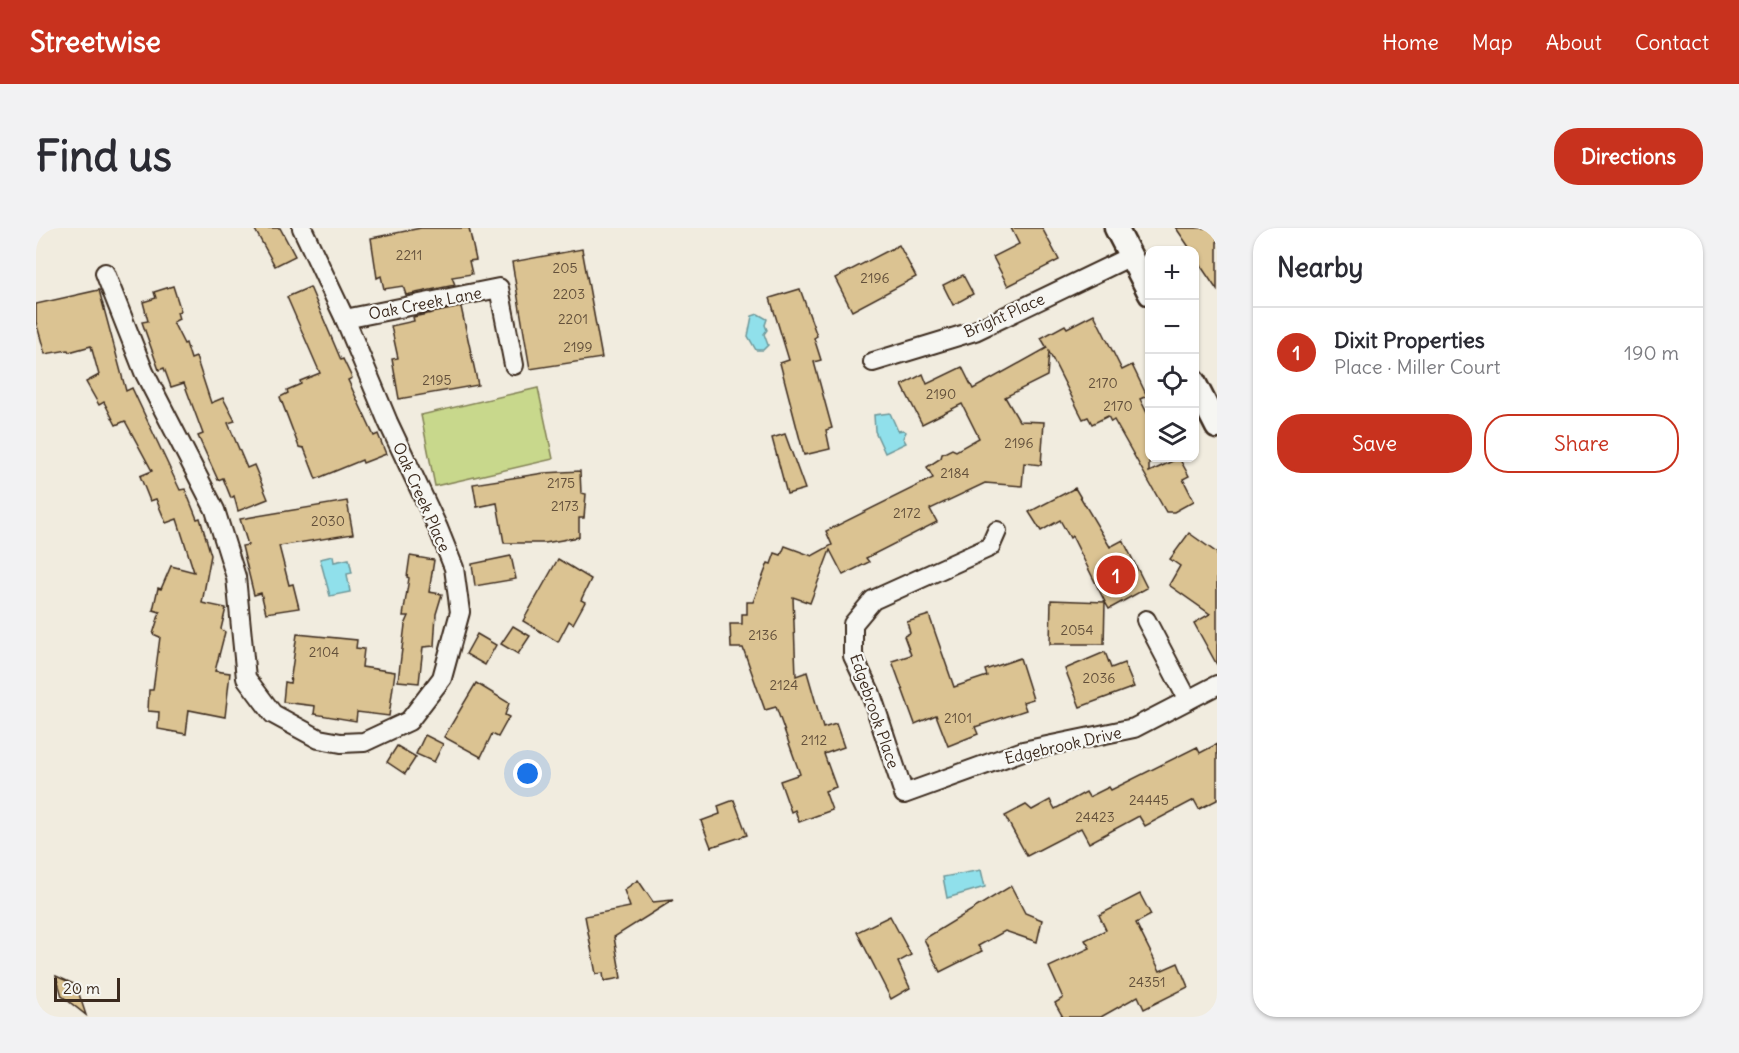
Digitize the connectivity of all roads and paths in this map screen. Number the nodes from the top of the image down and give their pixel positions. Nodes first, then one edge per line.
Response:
1 (302, 228) edge
2 (1116, 228) edge
3 (1131, 256) junction
4 (105, 273) dead end
5 (1145, 286) edge
6 (345, 319) junction
7 (873, 362) dead end
8 (514, 365) dead end
9 (1199, 392) edge
10 (1217, 427) edge
11 (997, 531) dead end
12 (1146, 620) dead end
13 (1217, 685) edge
14 (1188, 700) junction
15 (904, 794) joint

1 - 6 street, Oak Creek Place
2 - 3 street
3 - 5 street
3 - 7 street, Bright Place
4 - 6 street, Oak Creek Place
6 - 8 street, Oak Creek Lane
9 - 10 street
11 - 15 street, Edgebrook Place
12 - 14 street
13 - 14 street, Edgebrook Drive
14 - 15 street, Edgebrook Drive

